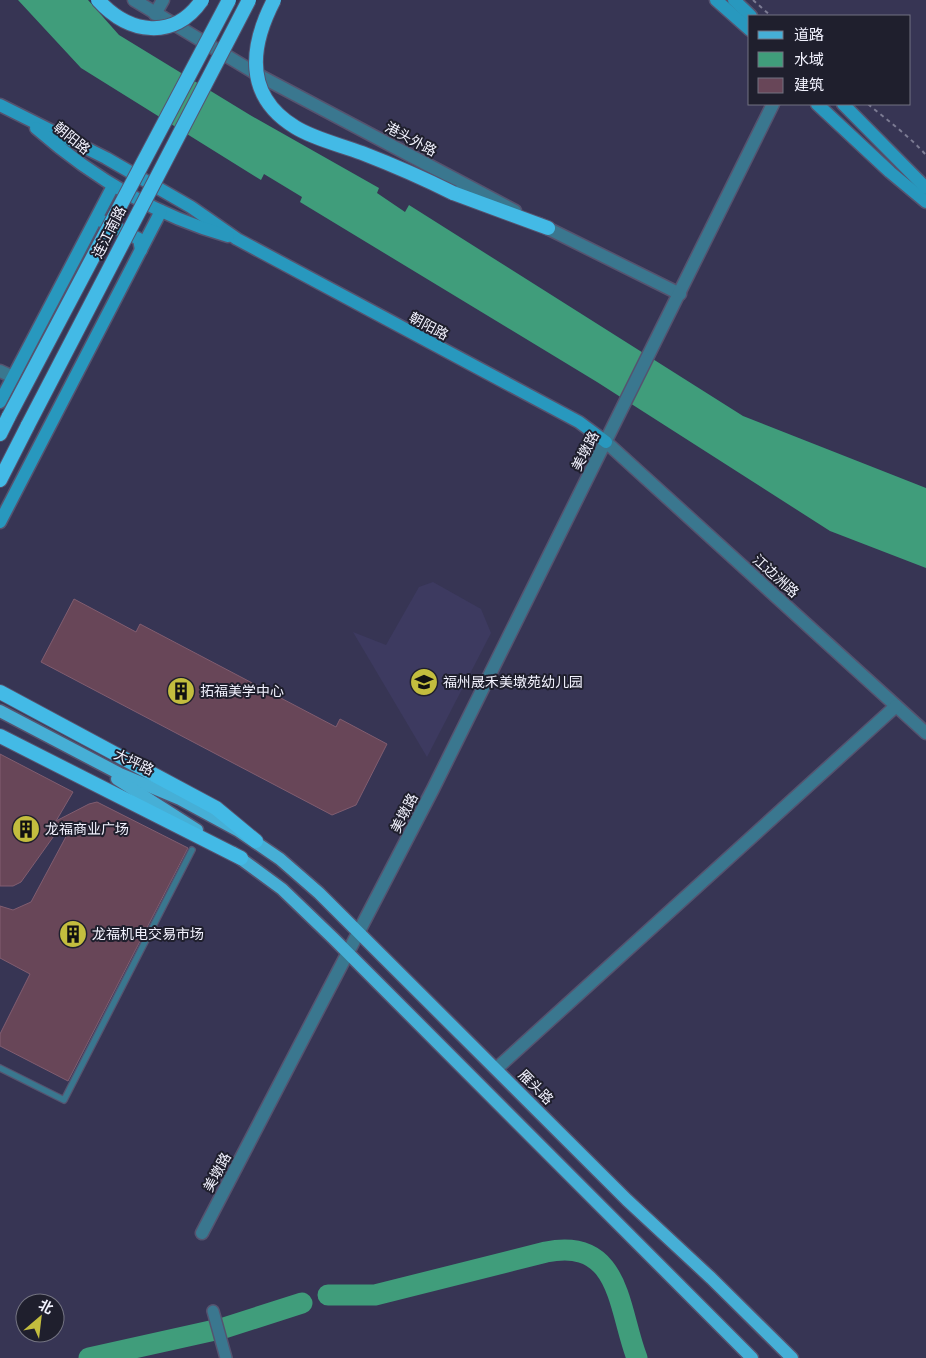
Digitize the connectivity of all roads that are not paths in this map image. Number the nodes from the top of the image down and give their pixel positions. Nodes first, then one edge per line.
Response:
1 (98, 0) edge
2 (134, 0) edge
3 (163, 0) edge
4 (202, 0) edge
5 (229, 0) edge
6 (249, 0) edge
7 (274, 0) edge
8 (716, 0) edge
9 (734, 0) edge
10 (155, 14) junction
11 (750, 15) edge
12 (748, 28) edge
13 (0, 105) edge
14 (772, 105) edge
15 (818, 105) edge
16 (844, 105) edge
17 (27, 120) junction
18 (112, 186) junction
19 (926, 188) edge
20 (926, 202) edge
21 (161, 211) junction
22 (92, 225) junction
23 (548, 228) junction
24 (236, 239) junction
25 (141, 250) junction
26 (680, 294) junction
27 (0, 371) edge
28 (13, 377) junction
29 (0, 402) edge
30 (0, 434) edge
31 (606, 442) junction
32 (0, 480) edge
33 (0, 522) edge
34 (0, 692) edge
35 (896, 706) junction
36 (0, 711) edge
37 (0, 718) edge
38 (926, 733) edge
39 (0, 736) edge
40 (256, 840) junction
41 (192, 850) dead end
42 (241, 858) junction
43 (360, 933) junction
44 (349, 954) junction
45 (0, 1068) edge
46 (496, 1069) junction
47 (202, 1233) dead end
48 (213, 1311) dead end
49 (226, 1358) edge
50 (752, 1358) edge
51 (792, 1358) edge

1 - 4 highway, bridge
2 - 10 street, 港头外路
3 - 10 street
5 - 30 highway, 连江南路, bridge
6 - 32 highway, 连江南路, bridge
7 - 23 highway, bridge
8 - 12 main road
9 - 11 main road
10 - 23 street, 港头外路
13 - 17 main road, 朝阳路
14 - 26 street
15 - 20 main road
16 - 19 main road
17 - 18 main road, 朝阳路
17 - 24 main road, 朝阳路
18 - 21 main road, 朝阳路
18 - 22 main road
21 - 24 main road, 朝阳路
21 - 25 main road
22 - 25 main road
22 - 28 main road
23 - 26 street, 港头外路
24 - 31 main road, 朝阳路
25 - 33 main road
26 - 31 street, 美墩路
27 - 28 street
28 - 29 main road
31 - 35 street, 江边洲路
31 - 43 street, 美墩路
34 - 40 highway
35 - 38 street, 江边洲路
35 - 46 street
36 - 40 main road, 大坪路
37 - 42 main road, 大坪路
39 - 42 highway
40 - 43 main road, 雁头路
41 - 45 lane
42 - 44 main road
43 - 44 street, 美墩路
43 - 46 main road, 雁头路
44 - 47 street, 美墩路
44 - 50 main road
46 - 51 main road, 雁头路
48 - 49 street

